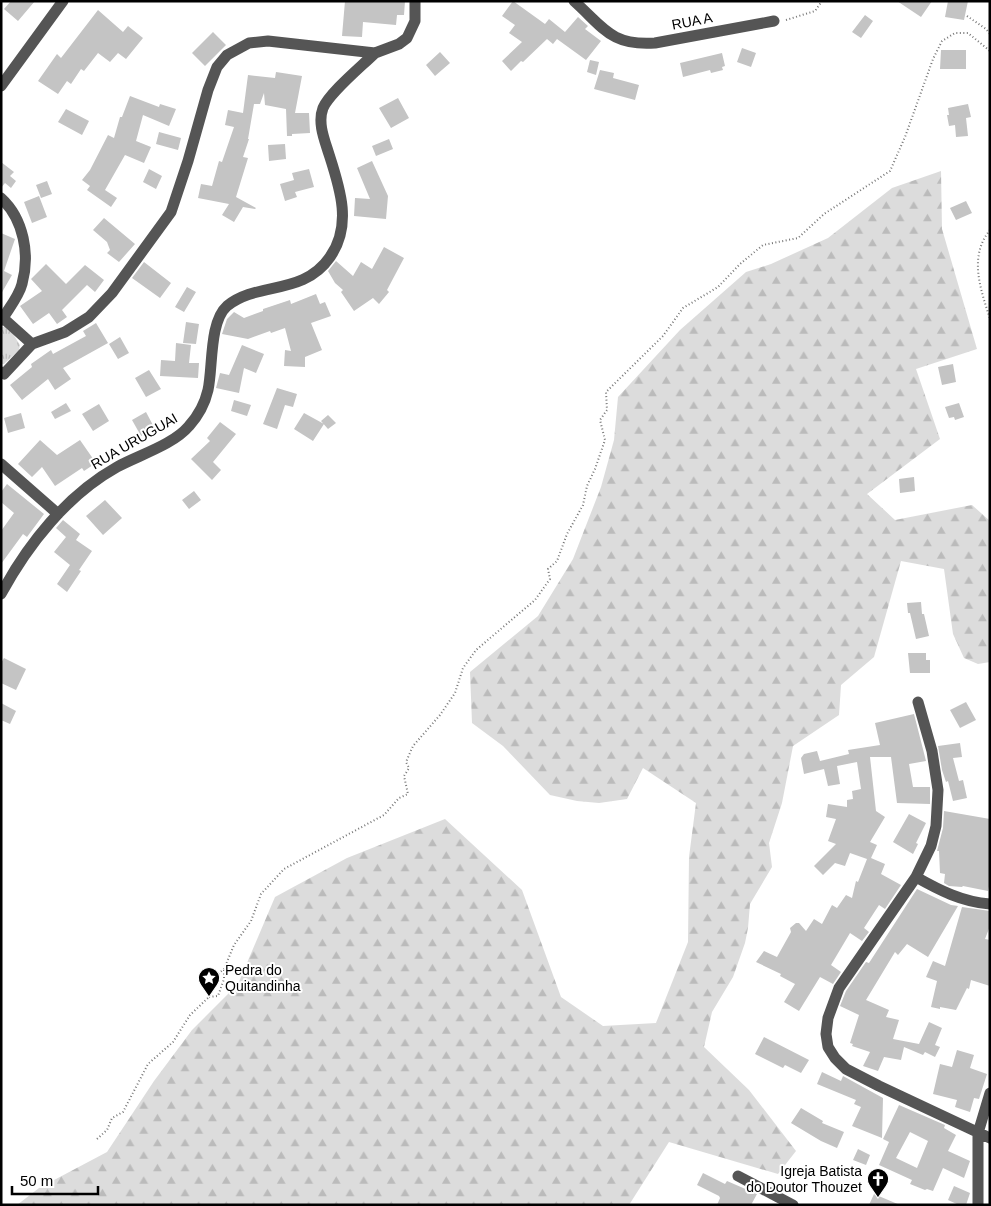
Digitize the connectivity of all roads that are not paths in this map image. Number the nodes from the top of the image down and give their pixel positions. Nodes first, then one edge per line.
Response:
1 (63, 1) edge
2 (414, 1) edge
3 (574, 1) edge
4 (774, 21) road end
5 (375, 54) junction
6 (1, 86) edge
7 (1, 198) edge
8 (2, 319) edge
9 (32, 344) junction
10 (2, 374) edge
11 (1, 464) edge
12 (58, 514) junction
13 (1, 594) edge
14 (918, 702) dead end
15 (916, 877) junction
16 (990, 904) edge
17 (990, 1093) edge
18 (978, 1133) junction
19 (990, 1138) edge
20 (738, 1176) dead end
21 (793, 1205) edge
22 (978, 1205) edge

1 - 6 street
2 - 5 street
3 - 4 street, RUA A
5 - 9 street
5 - 12 street, RUA URUGUAI
7 - 8 street
8 - 9 street
9 - 10 street
11 - 12 street
12 - 13 street, RUA URUGUAI
14 - 15 street
15 - 16 street
15 - 18 street
17 - 18 street
18 - 19 street
18 - 22 street
20 - 21 street

